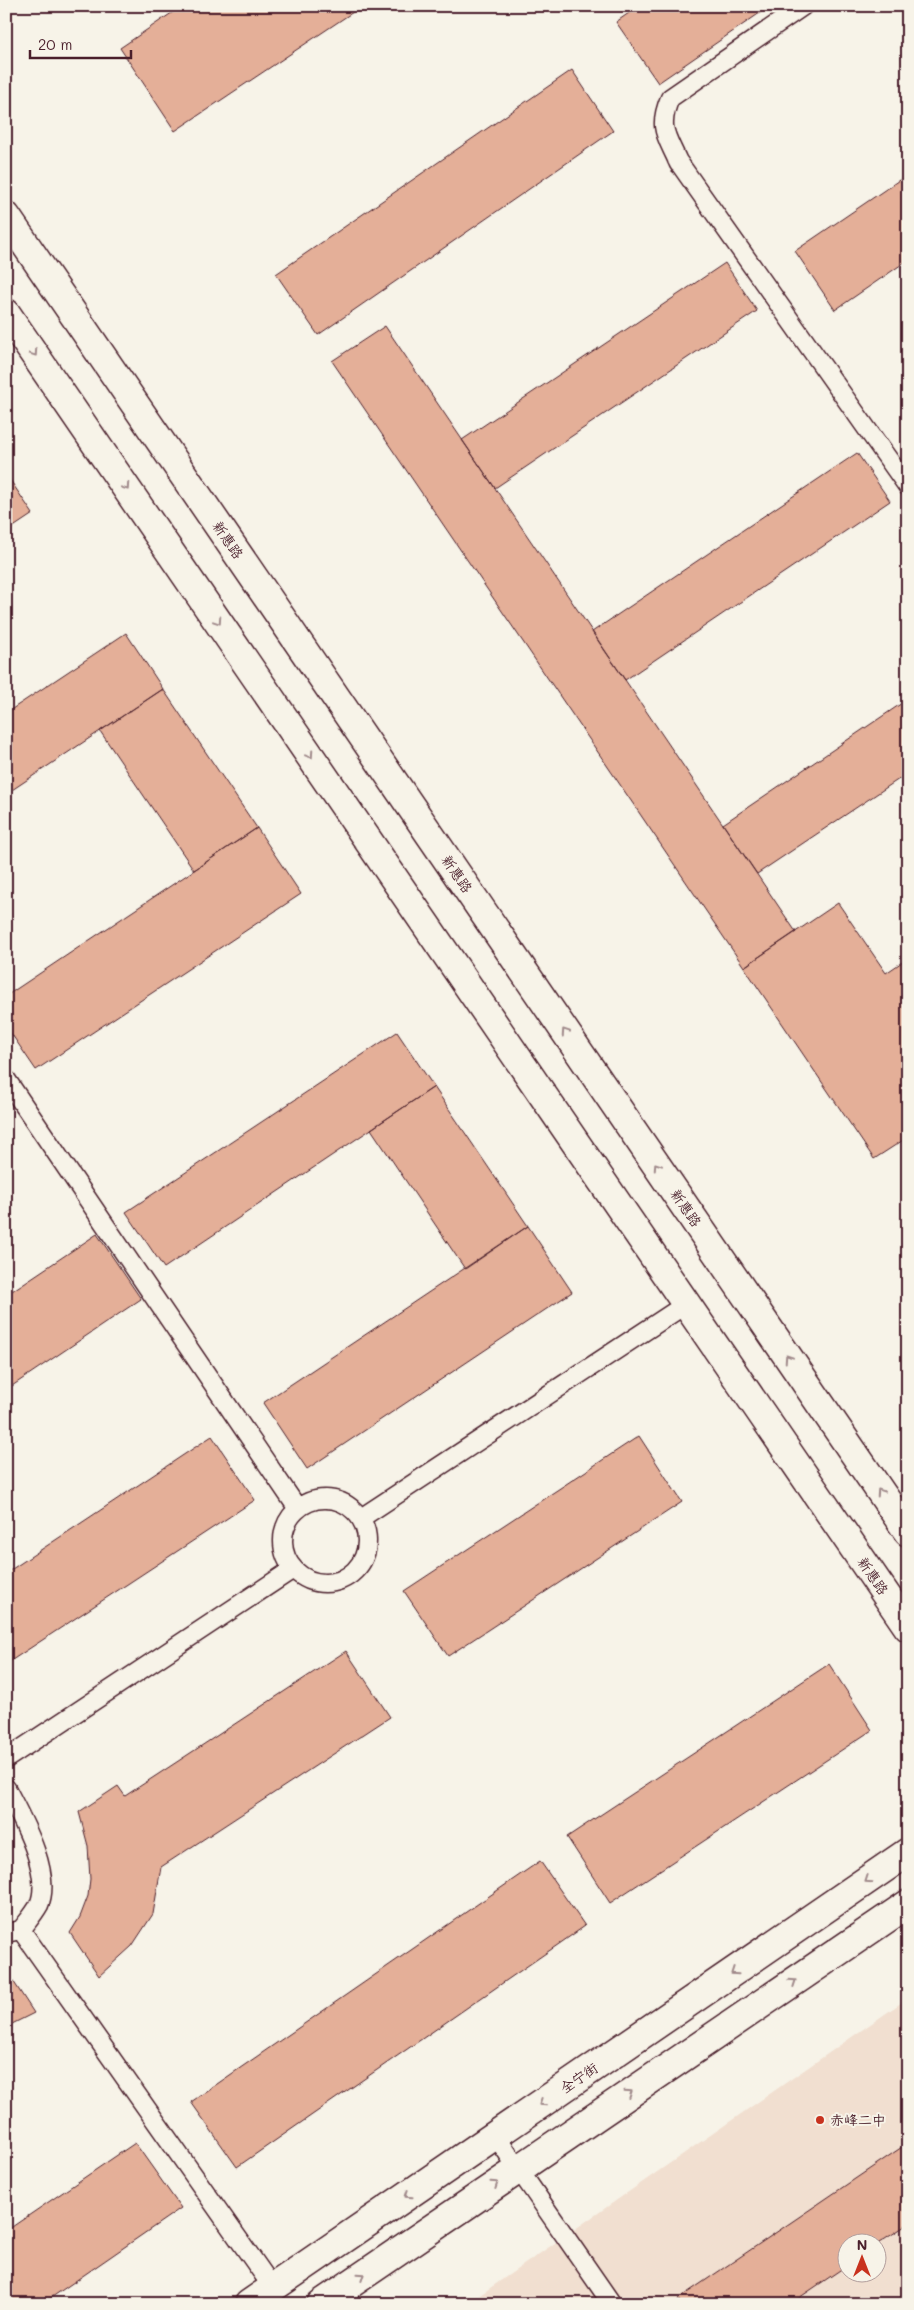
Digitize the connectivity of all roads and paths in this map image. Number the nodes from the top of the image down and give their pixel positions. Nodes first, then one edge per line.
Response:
1 (803, 6) edge
2 (6, 216) edge
3 (6, 313) edge
4 (908, 487) edge
5 (6, 1079) edge
6 (686, 1304) junction
7 (298, 1509) junction
8 (361, 1518) junction
9 (908, 1532) edge
10 (292, 1569) junction
11 (908, 1627) edge
12 (6, 1759) edge
13 (6, 1788) edge
14 (908, 1852) edge
15 (908, 1904) edge
16 (14, 1932) edge
17 (495, 2135) junction
18 (518, 2169) junction
19 (273, 2288) junction
20 (249, 2304) edge
21 (320, 2304) edge
22 (612, 2304) edge

1 - 4 lane
9 -> 2 street, 新惠路
3 -> 6 street, 新惠路
5 - 7 lane
6 - 8 lane
6 - 11 street, 新惠路
7 - 8 lane
7 - 10 lane
8 - 10 lane
10 - 12 lane
13 - 16 lane
14 -> 17 street, 全宁街
18 -> 15 street
16 - 19 lane
17 - 18 lane
17 -> 19 street, 全宁街
21 -> 18 street
18 - 22 lane
19 - 20 street, 全宁街

